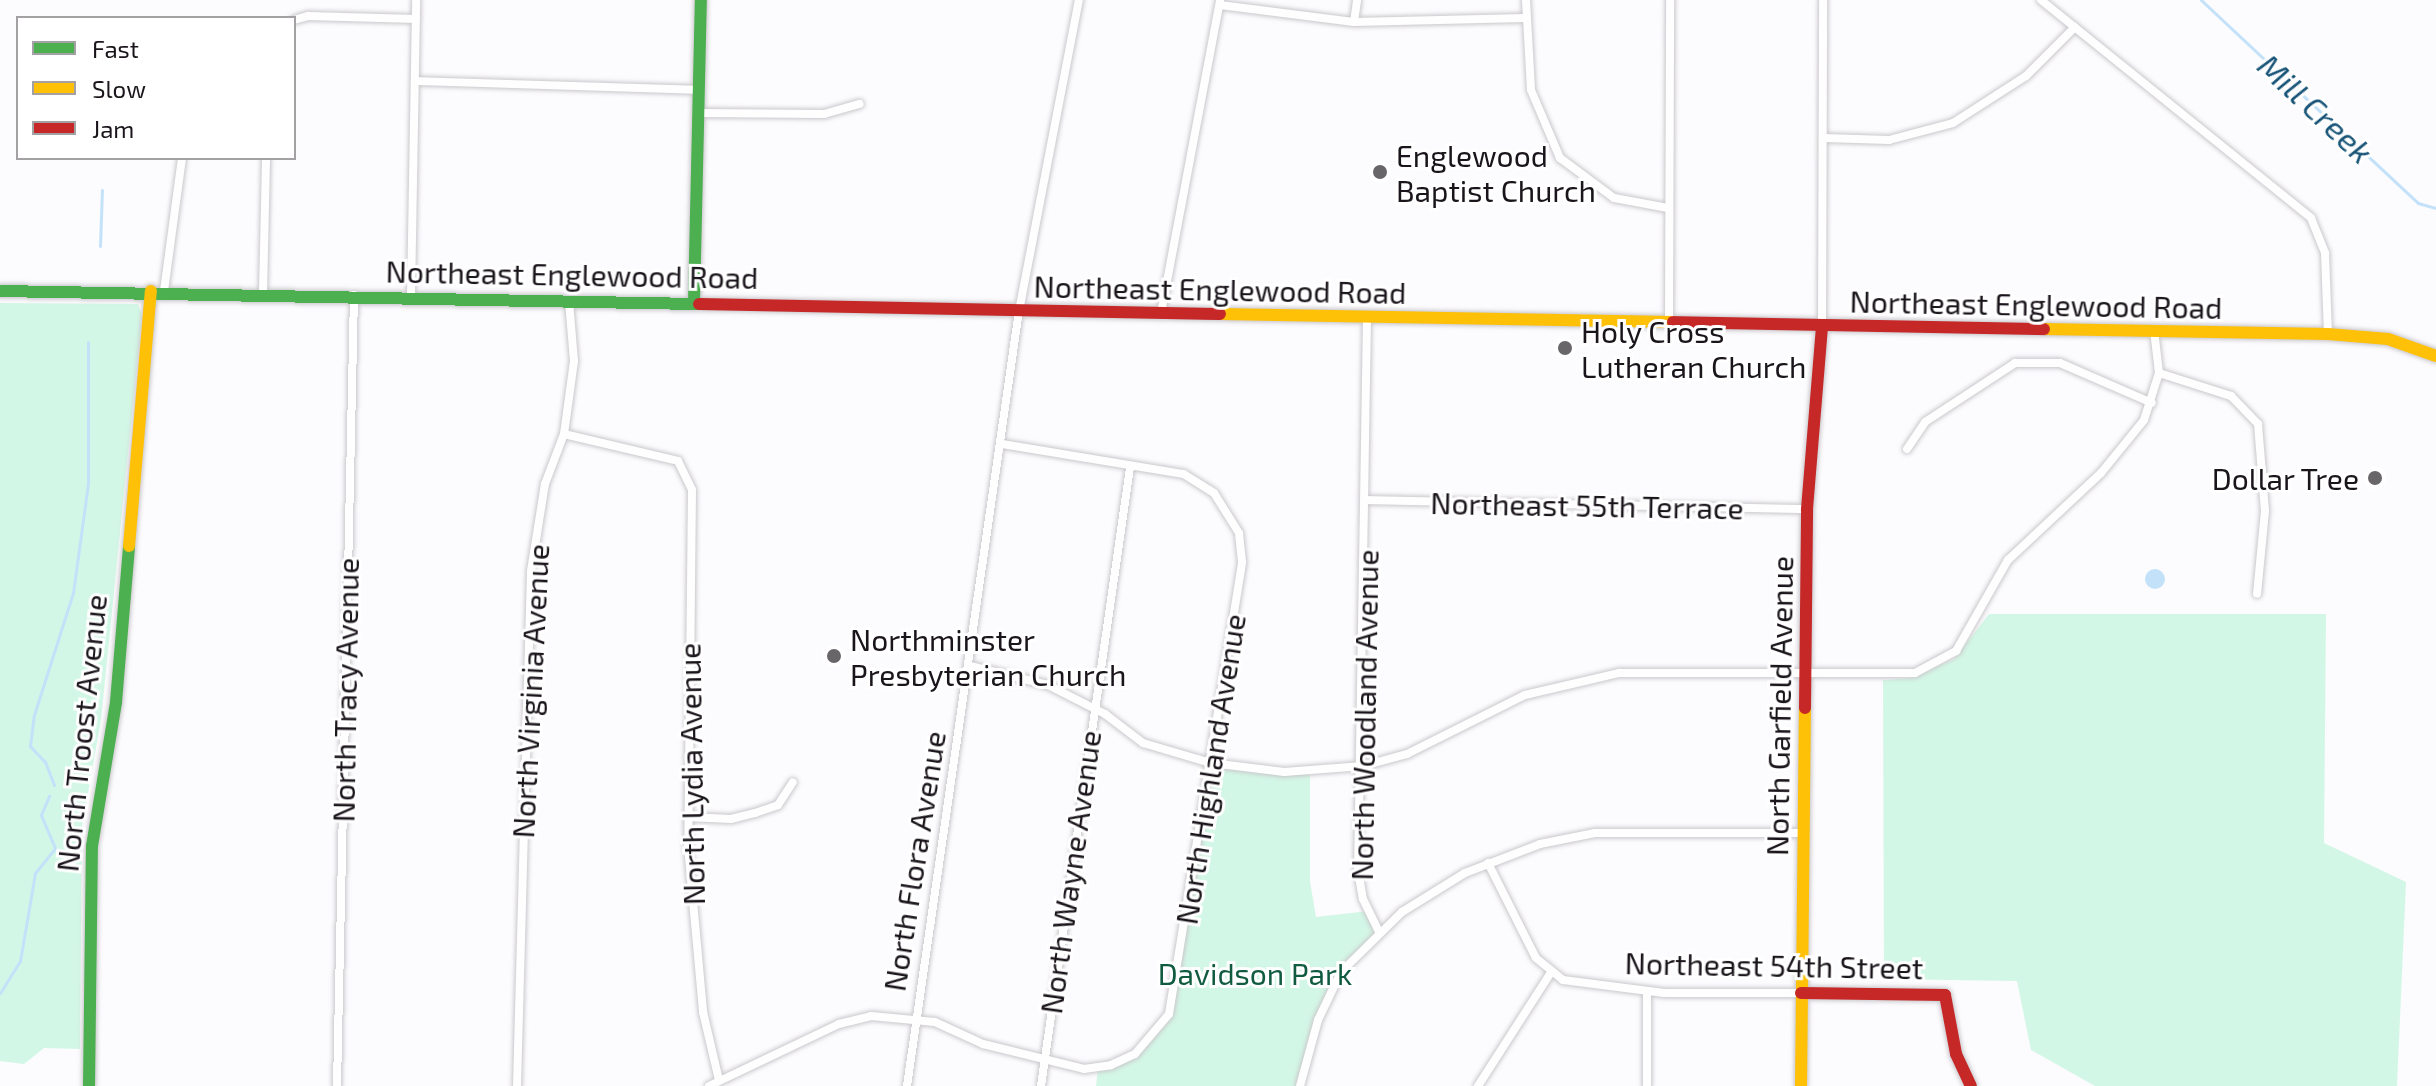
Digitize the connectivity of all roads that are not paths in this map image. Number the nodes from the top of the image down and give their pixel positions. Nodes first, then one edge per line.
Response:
1 (416, 0) edge
2 (701, 0) edge
3 (1079, 0) edge
4 (1357, 0) edge
5 (1526, 0) edge
6 (1670, 0) edge
7 (1823, 0) edge
8 (2041, 0) edge
9 (1220, 2) edge
10 (1525, 18) junction
11 (296, 19) edge
12 (416, 19) junction
13 (1354, 22) junction
14 (2075, 27) junction
15 (415, 81) junction
16 (699, 90) junction
17 (860, 104) dead end
18 (698, 113) junction
19 (1824, 138) junction
20 (182, 160) edge
21 (266, 160) edge
22 (1668, 208) junction
23 (0, 291) edge
24 (157, 291) junction
25 (263, 293) junction
26 (354, 295) junction
27 (411, 296) junction
28 (569, 301) junction
29 (694, 302) junction
30 (1019, 311) junction
31 (1161, 313) junction
32 (1367, 318) junction
33 (1669, 324) junction
34 (1822, 327) junction
35 (2154, 330) junction
36 (2328, 334) junction
37 (2436, 356) edge
38 (2159, 373) junction
39 (2152, 403) junction
40 (564, 434) junction
41 (1001, 444) junction
42 (1907, 449) dead end
43 (1130, 468) junction
44 (1367, 500) junction
45 (1807, 509) junction
46 (2257, 594) dead end
47 (970, 666) junction
48 (1805, 676) junction
49 (1093, 707) junction
50 (1211, 763) junction
51 (1363, 766) junction
52 (793, 782) dead end
53 (687, 817) junction
54 (1803, 833) junction
55 (1488, 863) junction
56 (1379, 932) junction
57 (1550, 974) junction
58 (1647, 991) junction
59 (1801, 993) junction
60 (916, 1019) junction
61 (1044, 1058) junction
62 (719, 1080) junction
63 (89, 1086) edge
64 (337, 1086) edge
65 (517, 1086) edge
66 (709, 1086) edge
67 (907, 1086) edge
68 (1041, 1086) edge
69 (1300, 1086) edge
70 (1478, 1086) edge
71 (1647, 1086) edge
72 (1801, 1086) edge
73 (1971, 1086) edge

1 - 12 street
2 - 16 main road
3 - 30 street
4 - 13 street
5 - 10 street
6 - 22 street
7 - 19 street
8 - 14 street
9 - 13 street
9 - 31 street
10 - 13 street
10 - 22 street
11 - 12 street
12 - 15 street
14 - 19 street
14 - 36 street
15 - 16 street
15 - 27 street
16 - 18 main road
17 - 18 street
18 - 29 main road
19 - 34 street
20 - 24 street
21 - 25 street
22 - 33 street
23 - 24 main road, Northeast Englewood Road
24 - 25 main road, Northeast Englewood Road
24 - 63 main road, North Troost Avenue
25 - 26 main road, Northeast Englewood Road
26 - 27 main road, Northeast Englewood Road
26 - 64 street, North Tracy Avenue
27 - 28 main road, Northeast Englewood Road
28 - 29 main road, Northeast Englewood Road
28 - 40 street, North Virginia Avenue
29 - 30 main road, Northeast Englewood Road
30 - 31 main road, Northeast Englewood Road
30 - 41 street, North Flora Avenue
31 - 32 main road, Northeast Englewood Road
32 - 33 main road, Northeast Englewood Road
32 - 44 street, North Woodland Avenue
33 - 34 main road, Northeast Englewood Road
34 - 35 main road, Northeast Englewood Road
34 - 45 main road, North Garfield Avenue
35 - 36 main road, Northeast Englewood Road
35 - 38 street
36 - 37 main road, Northeast Englewood Road
38 - 39 street
38 - 46 street
39 - 42 street
39 - 48 street
40 - 53 street, North Lydia Avenue
40 - 65 street, North Virginia Avenue
41 - 43 street
41 - 47 street, North Flora Avenue
43 - 49 street, North Wayne Avenue
43 - 50 street, North Highland Avenue
44 - 45 street, Northeast 55th Terrace
44 - 51 street, North Woodland Avenue
45 - 48 main road, North Garfield Avenue
47 - 49 street
47 - 60 street, North Flora Avenue
48 - 51 street
48 - 54 main road, North Garfield Avenue
49 - 50 street
49 - 61 street, North Wayne Avenue
50 - 51 street
50 - 61 street, North Highland Avenue
51 - 56 street, North Woodland Avenue
52 - 53 street
53 - 62 street, North Lydia Avenue
54 - 55 street
54 - 59 main road, North Garfield Avenue
55 - 56 street
55 - 57 street
56 - 69 street
57 - 58 street, Northeast 54th Street
57 - 70 street
58 - 59 street, Northeast 54th Street
58 - 71 street
59 - 72 main road, North Garfield Avenue
59 - 73 main road, Northeast 54th Street
60 - 61 street, North Highland Avenue
60 - 62 street, North Highland Avenue
60 - 67 street, North Flora Avenue
61 - 68 street, North Wayne Avenue
62 - 66 street, North Highland Avenue

